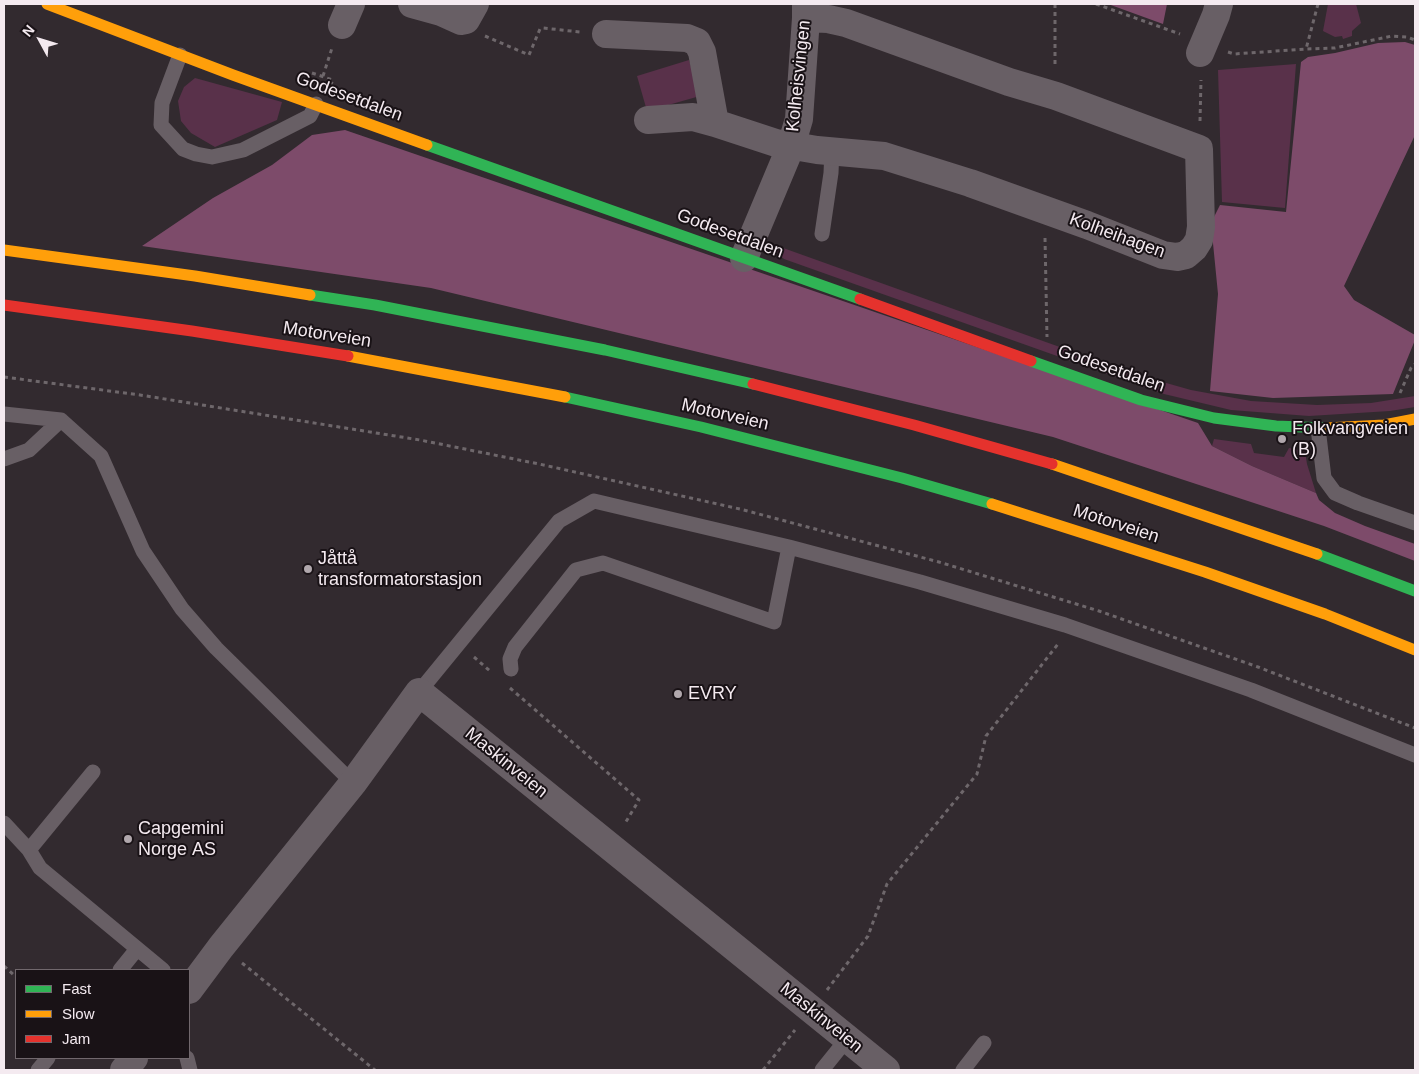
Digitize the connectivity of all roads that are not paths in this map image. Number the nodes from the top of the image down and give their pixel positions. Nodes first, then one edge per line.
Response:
1 (47, 4) edge
2 (412, 4) edge
3 (1219, 4) edge
4 (806, 11) edge
5 (470, 12) edge
6 (606, 34) road end
7 (1203, 48) road end
8 (180, 55) junction
9 (316, 104) junction
10 (648, 120) dead end
11 (715, 122) junction
12 (791, 146) junction
13 (832, 150) junction
14 (822, 234) dead end
15 (4, 250) edge
16 (744, 258) junction
17 (4, 305) edge
18 (4, 414) edge
19 (1415, 419) edge
20 (61, 420) junction
21 (1318, 428) junction
22 (4, 459) edge
23 (1415, 523) edge
24 (789, 547) junction
25 (1415, 591) edge
26 (1415, 650) edge
27 (507, 676) road end
28 (419, 692) junction
29 (1415, 755) edge
30 (93, 772) dead end
31 (353, 783) junction
32 (4, 823) edge
33 (29, 850) junction
34 (137, 949) junction
35 (121, 969) edge
36 (162, 969) edge
37 (190, 989) edge
38 (847, 1039) junction
39 (984, 1043) dead end
40 (47, 1059) edge
41 (133, 1059) edge
42 (38, 1070) edge
43 (124, 1070) edge
44 (822, 1070) edge
45 (886, 1070) edge
46 (964, 1070) edge

1 - 8 main road, Godesetdalen
2 - 5 street
3 - 7 street
4 - 12 street, Kolheisvingen
4 - 13 street, Kolheihagen
6 - 11 street
8 - 9 main road, Godesetdalen
8 - 9 lane
9 - 16 main road, Godesetdalen
10 - 11 street, Kolheihagen
11 - 12 street, Kolheihagen
12 - 13 street, Kolheihagen
12 - 16 street, Kolheisvingen
13 - 14 lane
15 - 25 main road, Motorveien
16 - 21 main road, Godesetdalen
17 - 26 main road, Motorveien
18 - 20 lane
19 - 21 main road, Godesetdalen
20 - 22 lane
20 - 31 lane
21 - 23 lane
24 - 27 lane
24 - 28 lane
24 - 29 lane
28 - 31 street
28 - 38 street, Maskinveien
30 - 33 lane
31 - 37 street
32 - 33 lane
33 - 34 lane
34 - 35 lane
34 - 36 lane
38 - 44 lane
38 - 45 street, Maskinveien
39 - 46 lane
40 - 42 lane
41 - 43 street

